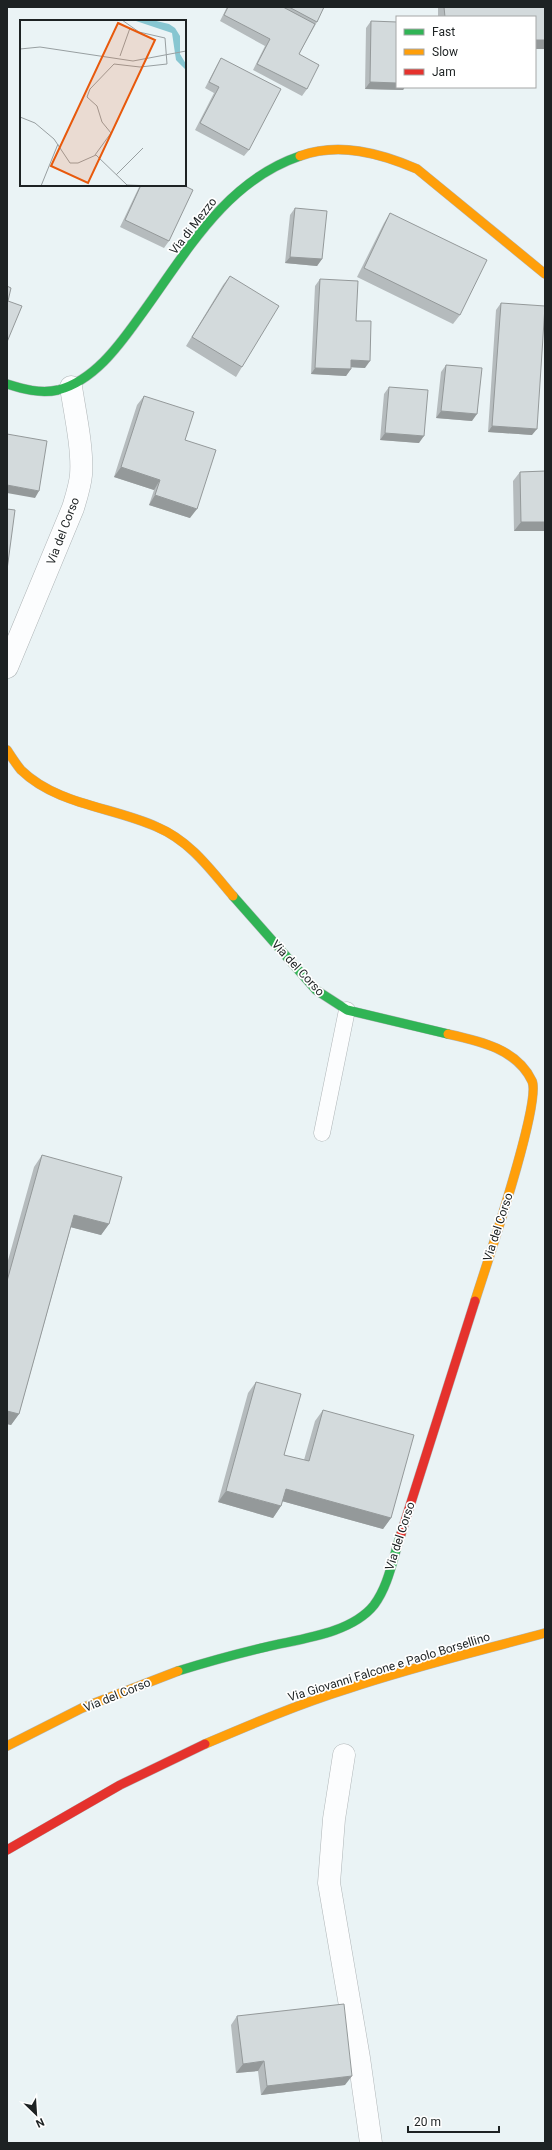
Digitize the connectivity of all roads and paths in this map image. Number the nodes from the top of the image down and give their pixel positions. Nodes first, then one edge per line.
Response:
1 (545, 274) edge
2 (7, 384) edge
3 (72, 387) junction
4 (7, 667) edge
5 (7, 750) edge
6 (346, 1010) junction
7 (322, 1133) dead end
8 (545, 1633) edge
9 (7, 1746) edge
10 (344, 1755) dead end
11 (7, 1850) edge
12 (371, 2143) edge

1 - 3 street, Via di Mezzo
2 - 3 street, Via di Mezzo
3 - 4 street, Via del Corso
5 - 6 street, Via del Corso
6 - 7 lane
6 - 9 street, Via del Corso
8 - 11 street, Via Giovanni Falcone e Paolo Borsellino
10 - 12 street

